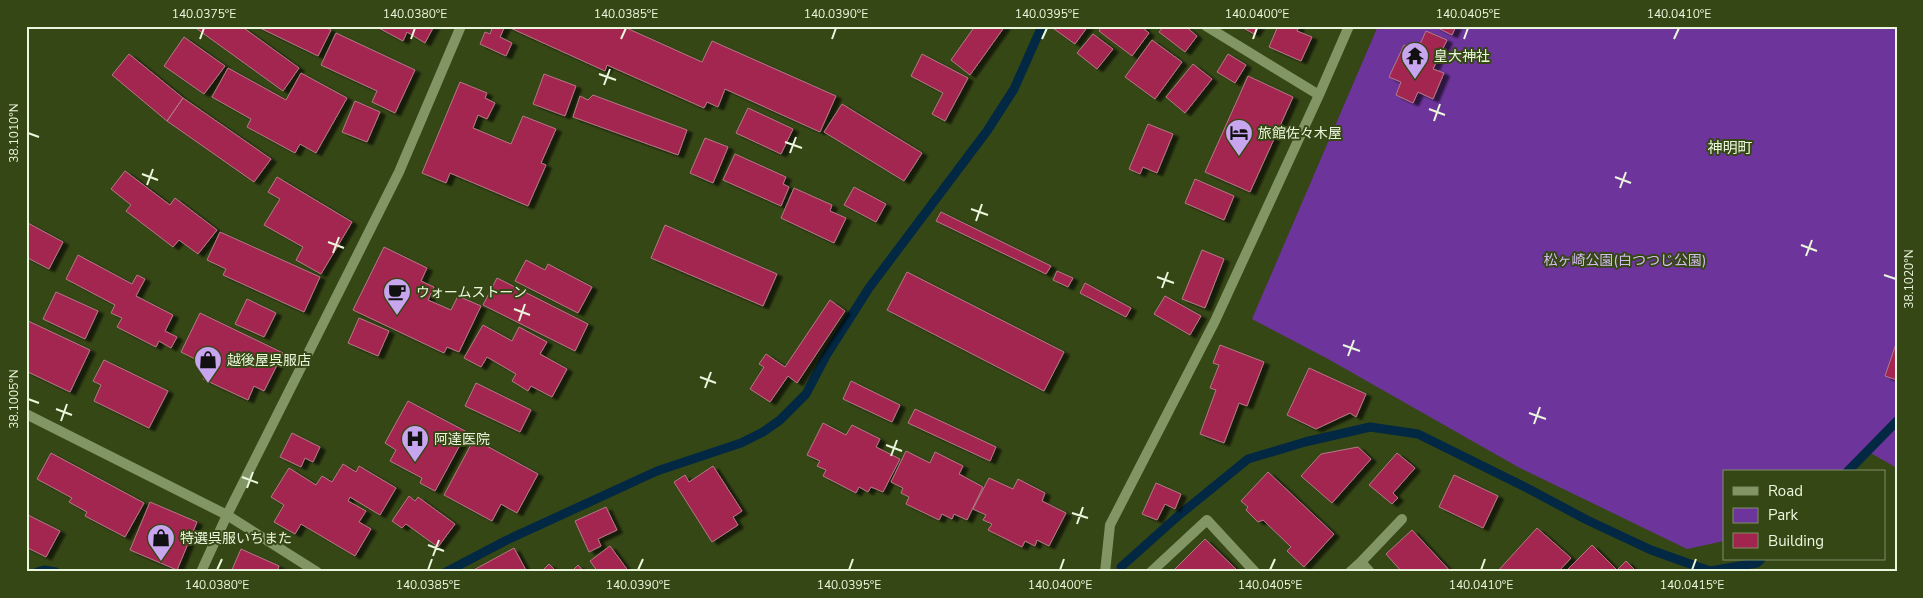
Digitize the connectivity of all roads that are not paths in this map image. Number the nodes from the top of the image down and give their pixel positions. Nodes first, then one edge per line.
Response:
1 (461, 26) edge
2 (1206, 26) edge
3 (1349, 26) edge
4 (1320, 95) junction
5 (26, 414) edge
6 (227, 515) junction
7 (1402, 519) dead end
8 (1361, 562) junction
9 (201, 572) edge
10 (317, 572) edge
11 (1104, 572) edge
12 (1151, 572) edge
13 (1255, 572) edge
14 (1350, 572) edge
15 (1370, 572) edge

1 - 6 street
2 - 4 street
3 - 4 street
4 - 11 street
5 - 6 street
6 - 9 street
6 - 10 street
7 - 8 street
8 - 14 street
8 - 15 street
12 - 13 street

